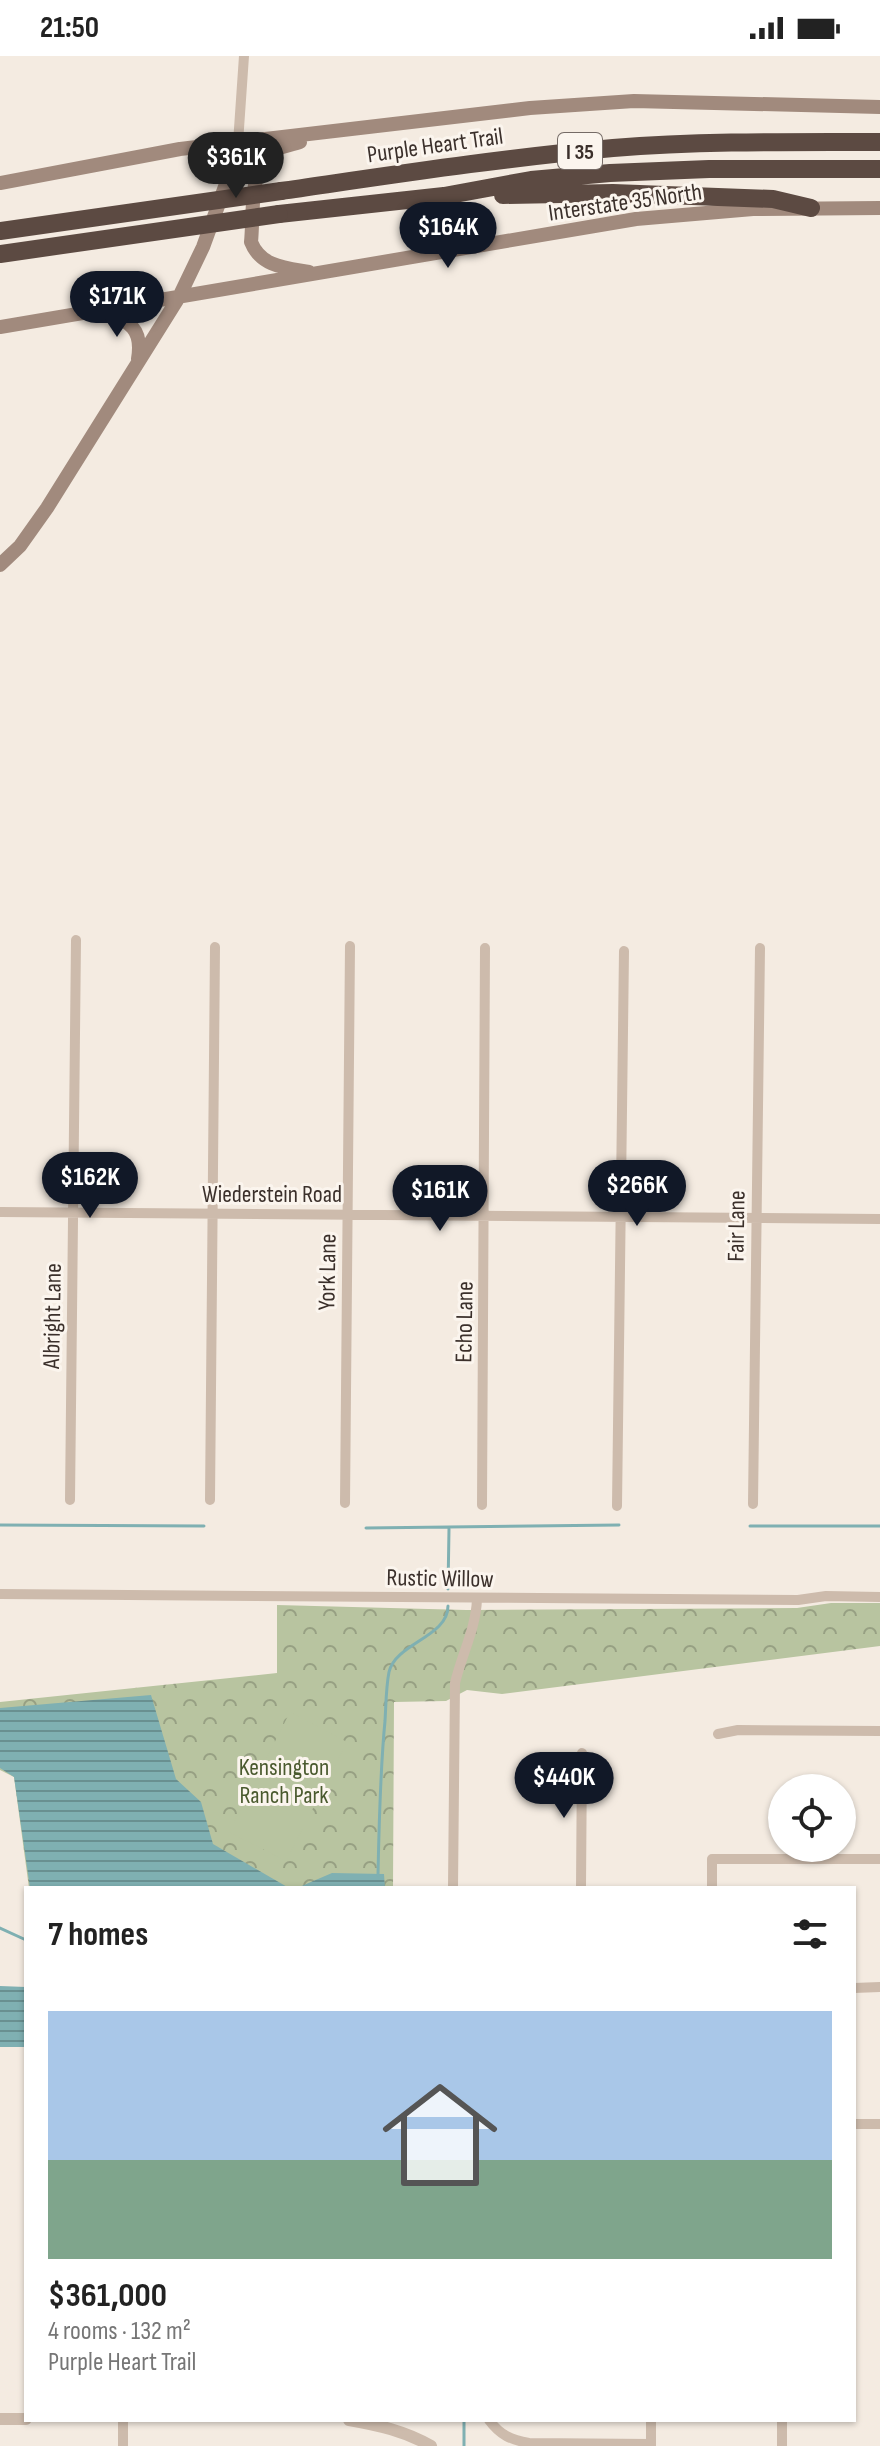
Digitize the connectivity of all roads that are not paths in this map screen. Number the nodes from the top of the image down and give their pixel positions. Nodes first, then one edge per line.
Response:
1 (244, 56) edge
2 (880, 107) edge
3 (339, 131) junction
4 (880, 139) edge
5 (238, 143) junction
6 (880, 169) edge
7 (0, 183) edge
8 (444, 196) junction
9 (811, 208) junction
10 (880, 208) edge
11 (0, 231) edge
12 (0, 254) edge
13 (318, 274) junction
14 (179, 297) junction
15 (94, 313) junction
16 (0, 327) edge
17 (136, 367) junction
18 (0, 565) edge
19 (76, 940) dead end
20 (350, 946) dead end
21 (215, 947) dead end
22 (485, 948) dead end
23 (760, 948) dead end
24 (624, 951) dead end
25 (0, 1212) edge
26 (73, 1213) junction
27 (214, 1214) junction
28 (348, 1215) junction
29 (485, 1216) junction
30 (621, 1217) junction
31 (756, 1218) junction
32 (880, 1219) edge
33 (70, 1500) dead end
34 (210, 1500) dead end
35 (345, 1503) dead end
36 (753, 1504) dead end
37 (482, 1505) dead end
38 (617, 1506) dead end
39 (0, 1594) edge
40 (880, 1597) edge
41 (477, 1599) junction
42 (880, 1731) edge
43 (718, 1734) dead end
44 (582, 1753) dead end
45 (880, 1859) edge
46 (453, 1886) edge
47 (581, 1886) edge
48 (712, 1886) edge
49 (880, 1987) edge
50 (856, 1988) edge
51 (856, 2124) edge
52 (880, 2124) edge
53 (0, 2419) edge
54 (24, 2419) edge
55 (123, 2422) edge
56 (361, 2422) edge
57 (491, 2422) edge
58 (651, 2422) edge
59 (782, 2422) edge
60 (651, 2445) edge
61 (123, 2446) edge
62 (431, 2446) edge
63 (782, 2446) edge

1 - 5 street
2 - 3 main road
3 - 5 main road
3 - 13 main road
4 - 11 highway, Purple Heart Trail / I 35, bridge
5 - 7 main road
5 - 14 main road
6 - 8 highway, Purple Heart Trail / I 35
8 - 9 highway
8 - 12 highway, Purple Heart Trail / I 35, bridge
9 - 10 main road, Interstate 35 North
9 - 13 main road, Interstate 35 North
13 - 14 main road, Interstate 35 North
14 - 15 main road, Interstate 35 North
14 - 17 main road
15 - 16 main road, Interstate 35 North
15 - 17 main road
17 - 18 main road
19 - 26 street, Albright Lane
20 - 28 street, York Lane
21 - 27 street
22 - 29 street, Echo Lane
23 - 31 street, Fair Lane
24 - 30 street
25 - 26 street, Wiederstein Road
26 - 27 street, Wiederstein Road
26 - 33 street, Albright Lane
27 - 28 street, Wiederstein Road
27 - 34 street
28 - 29 street, Wiederstein Road
28 - 35 street, York Lane
29 - 30 street, Wiederstein Road
29 - 37 street, Echo Lane
30 - 31 street, Wiederstein Road
30 - 38 street
31 - 32 street, Wiederstein Road
31 - 36 street, Fair Lane
39 - 41 street, Rustic Willow
40 - 41 street, Rustic Willow
41 - 46 street
42 - 43 street
44 - 47 street
45 - 48 street
49 - 50 street
51 - 52 street
53 - 54 street
55 - 61 street
56 - 62 street
57 - 60 street
58 - 60 street
59 - 63 street

